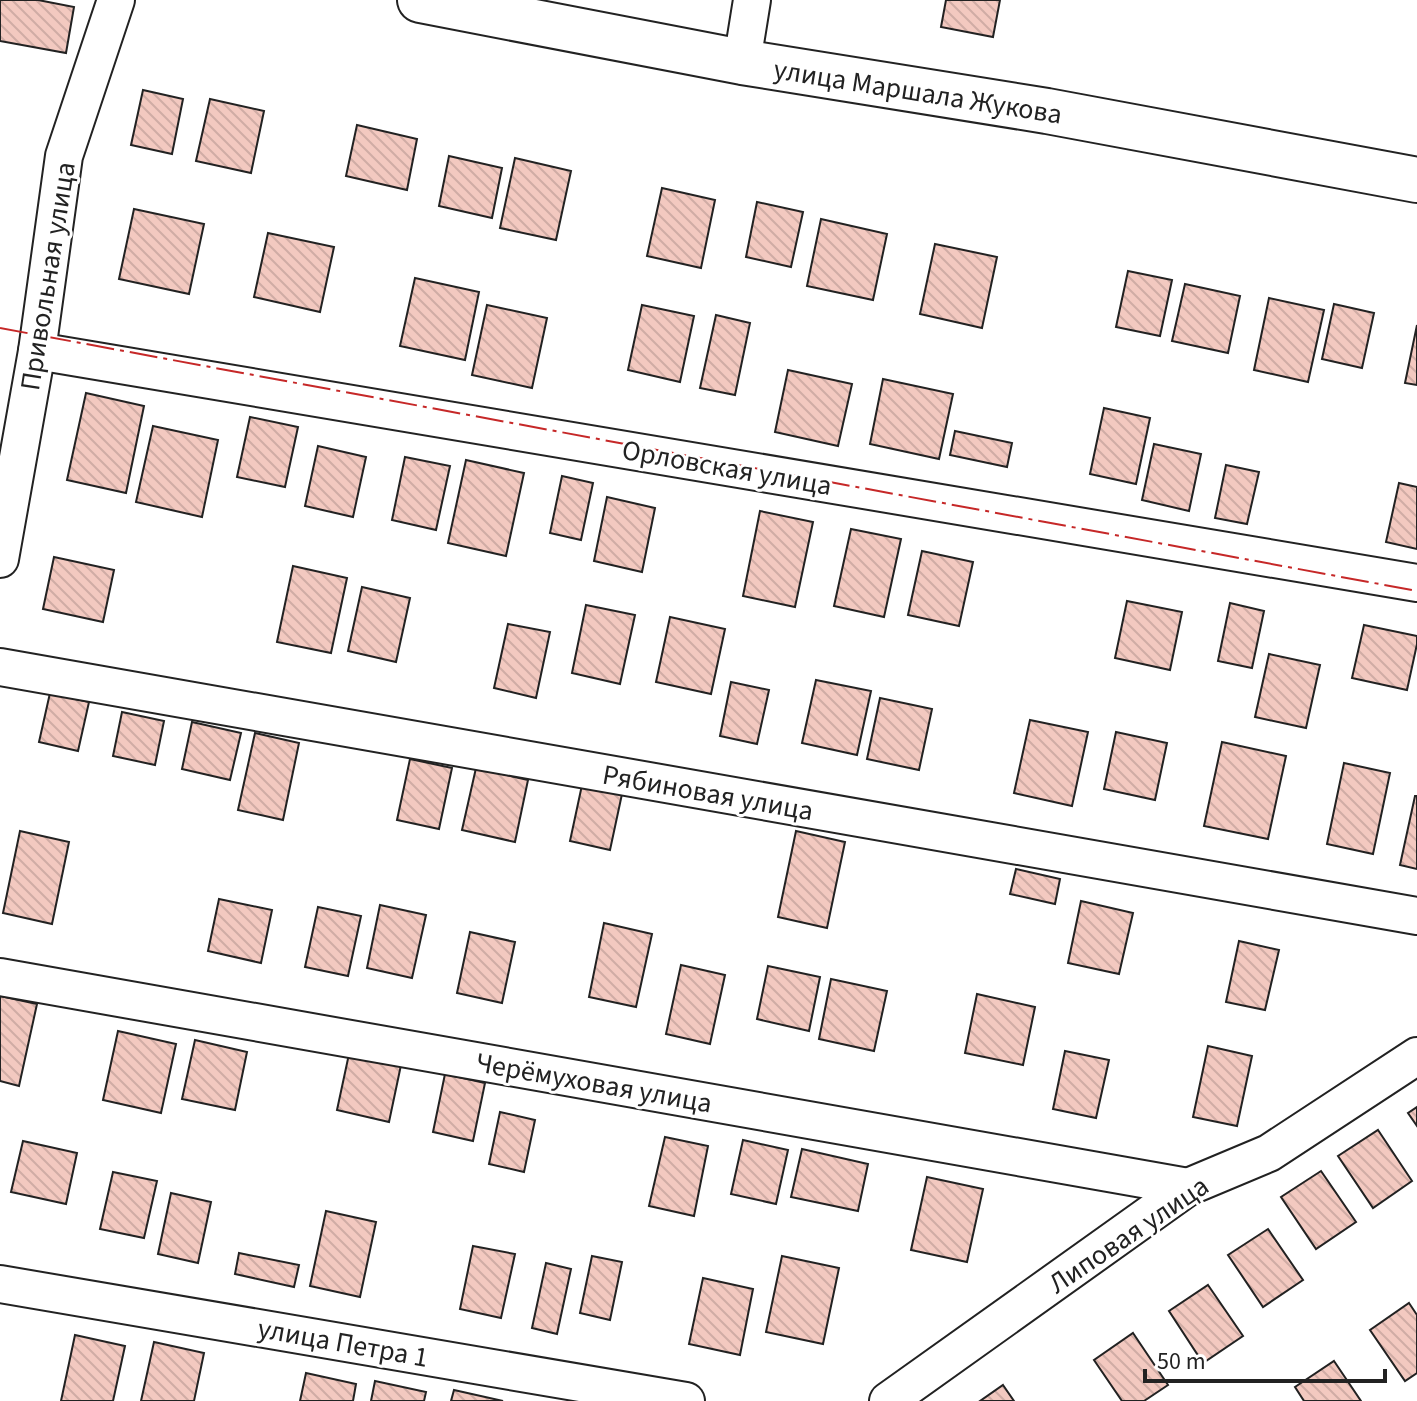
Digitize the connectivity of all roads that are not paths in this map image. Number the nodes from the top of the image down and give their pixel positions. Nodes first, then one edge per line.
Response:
1 (116, 0) edge
2 (752, 0) edge
3 (427, 1) edge
4 (742, 62) junction
5 (1417, 180) edge
6 (37, 351) junction
7 (0, 559) edge
8 (1417, 583) edge
9 (0, 667) edge
10 (1417, 916) edge
11 (0, 977) edge
12 (1417, 1056) edge
13 (1188, 1187) junction
14 (0, 1284) edge
15 (686, 1401) edge
16 (888, 1401) edge

1 - 6 street, Привольная улица
2 - 4 street
3 - 4 main road, улица Маршала Жукова
4 - 5 main road, улица Маршала Жукова
6 - 7 street, Привольная улица
6 - 8 street, Орловская улица
9 - 10 street, Рябиновая улица
11 - 13 street, Черёмуховая улица
12 - 13 street, Липовая улица
13 - 16 street, Липовая улица
14 - 15 street, улица Петра 1

